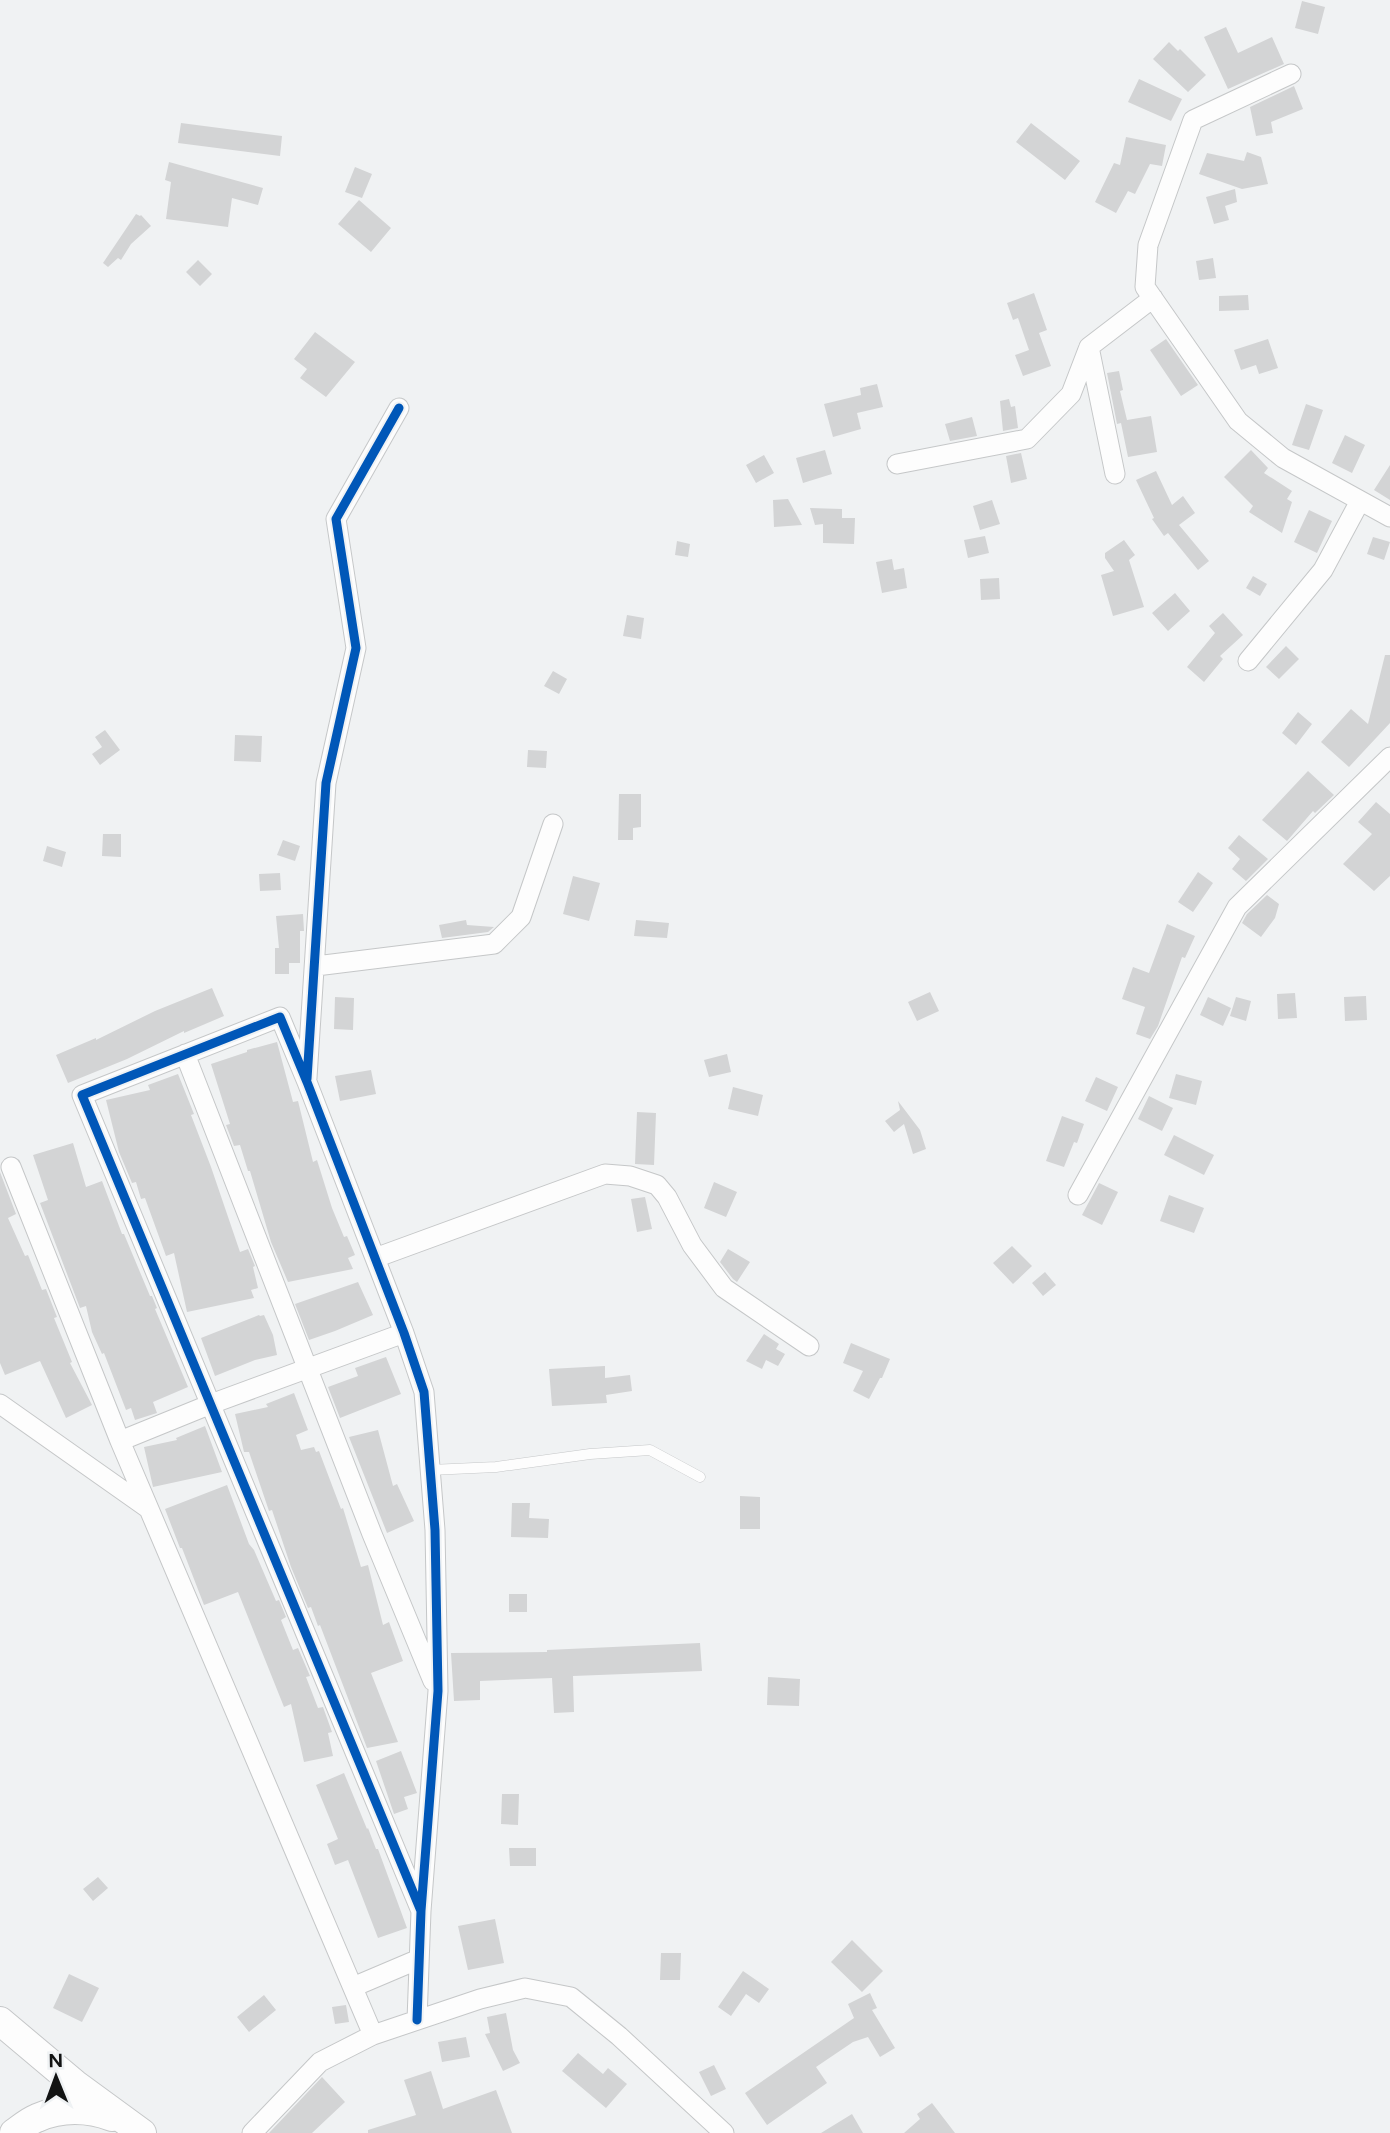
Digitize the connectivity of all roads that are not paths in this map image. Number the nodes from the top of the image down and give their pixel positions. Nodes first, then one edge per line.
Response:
1 (1291, 74) dead end
2 (1153, 298) junction
3 (1089, 347) junction
4 (399, 408) dead end
5 (898, 464) dead end
6 (1115, 474) dead end
7 (1360, 501) junction
8 (1390, 517) edge
9 (1248, 661) dead end
10 (1390, 757) edge
11 (553, 824) dead end
12 (316, 966) junction
13 (185, 1054) junction
14 (307, 1082) junction
15 (11, 1167) dead end
16 (1078, 1195) dead end
17 (375, 1258) junction
18 (404, 1333) junction
19 (809, 1346) dead end
20 (309, 1369) junction
21 (0, 1404) edge
22 (211, 1405) junction
23 (120, 1441) junction
24 (430, 1470) junction
25 (700, 1477) dead end
26 (150, 1510) junction
27 (438, 1691) junction
28 (421, 1910) junction
29 (419, 1959) junction
30 (353, 1987) junction
31 (417, 2020) junction
32 (0, 2021) edge
33 (373, 2035) junction
34 (135, 2129) edge
35 (14, 2133) edge
36 (253, 2133) edge
37 (724, 2133) edge

1 - 2 street
2 - 3 street
2 - 7 street
3 - 5 street
3 - 6 street
4 - 12 street
7 - 8 street
7 - 9 street
10 - 16 street
11 - 12 street
12 - 14 street
13 - 14 street
13 - 20 street
13 - 22 street
14 - 17 street
15 - 23 street
17 - 18 street
17 - 19 street
18 - 20 street
18 - 24 street
20 - 22 street
20 - 27 street
21 - 26 street
22 - 23 street
22 - 28 street
23 - 26 street
24 - 25 lane
24 - 27 street
26 - 30 street
27 - 28 street
28 - 29 street
29 - 30 street
29 - 31 street
30 - 33 street
31 - 33 street
31 - 37 street
32 - 34 main road
33 - 36 street
34 - 35 main road

